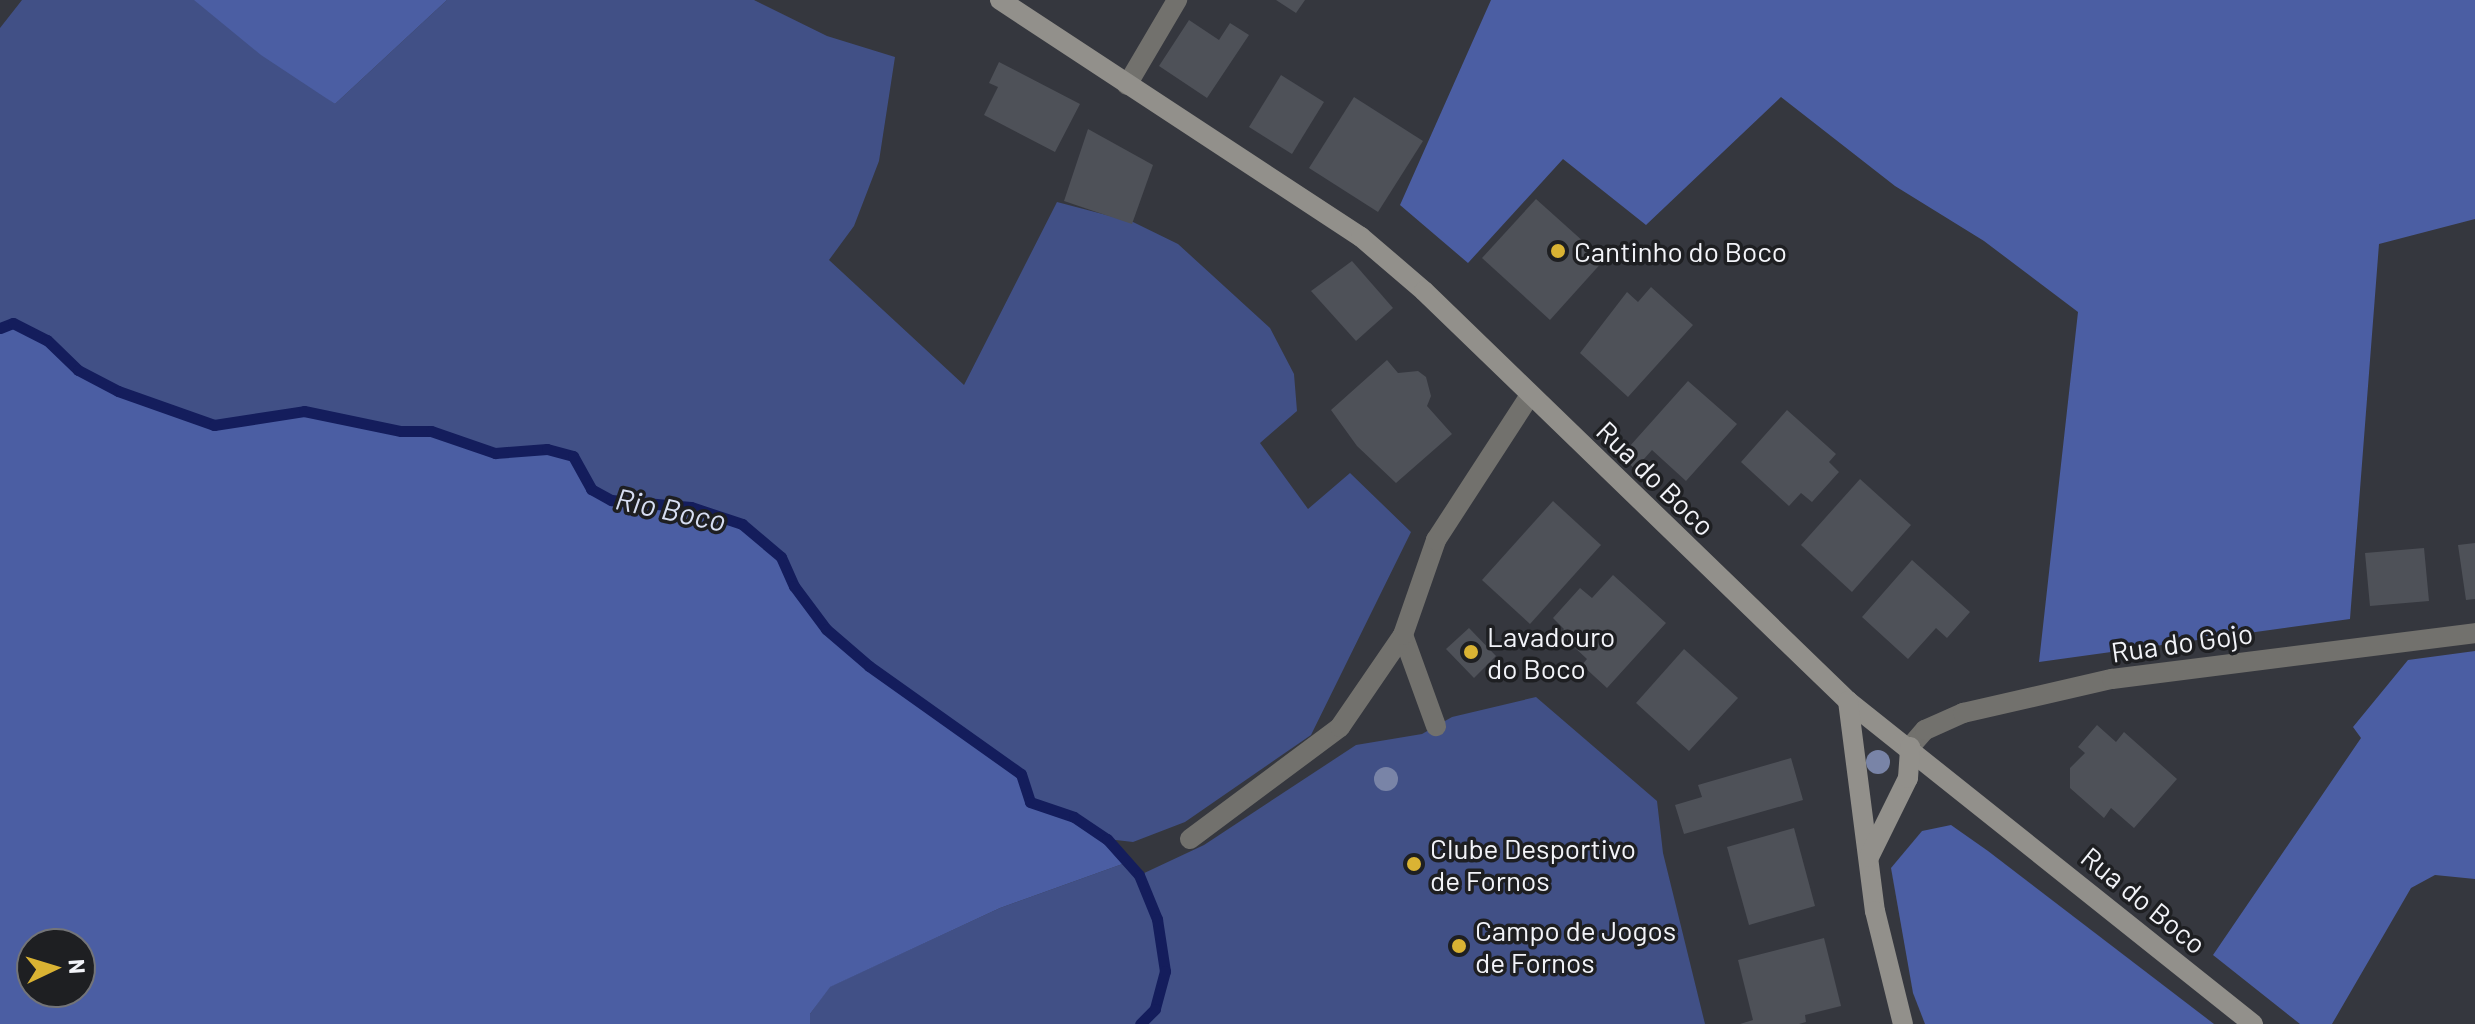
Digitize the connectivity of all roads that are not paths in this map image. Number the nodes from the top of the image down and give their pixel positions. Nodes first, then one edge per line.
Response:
1 (1000, 0) edge
2 (1177, 0) edge
3 (1127, 85) junction
4 (1530, 395) junction
5 (2475, 633) edge
6 (1403, 635) junction
7 (1848, 701) junction
8 (1436, 726) dead end
9 (1910, 747) junction
10 (1190, 839) dead end
11 (1869, 857) junction
12 (1903, 1024) edge
13 (2253, 1024) edge

1 - 3 street, Rua do Boco
2 - 3 street
3 - 4 street, Rua do Boco
4 - 6 street
4 - 7 street, Rua do Boco
5 - 9 street, Rua do Gojo
6 - 8 street
6 - 10 street
7 - 9 street, Rua do Boco
7 - 11 street
9 - 11 street
9 - 13 street, Rua do Boco
11 - 12 street

